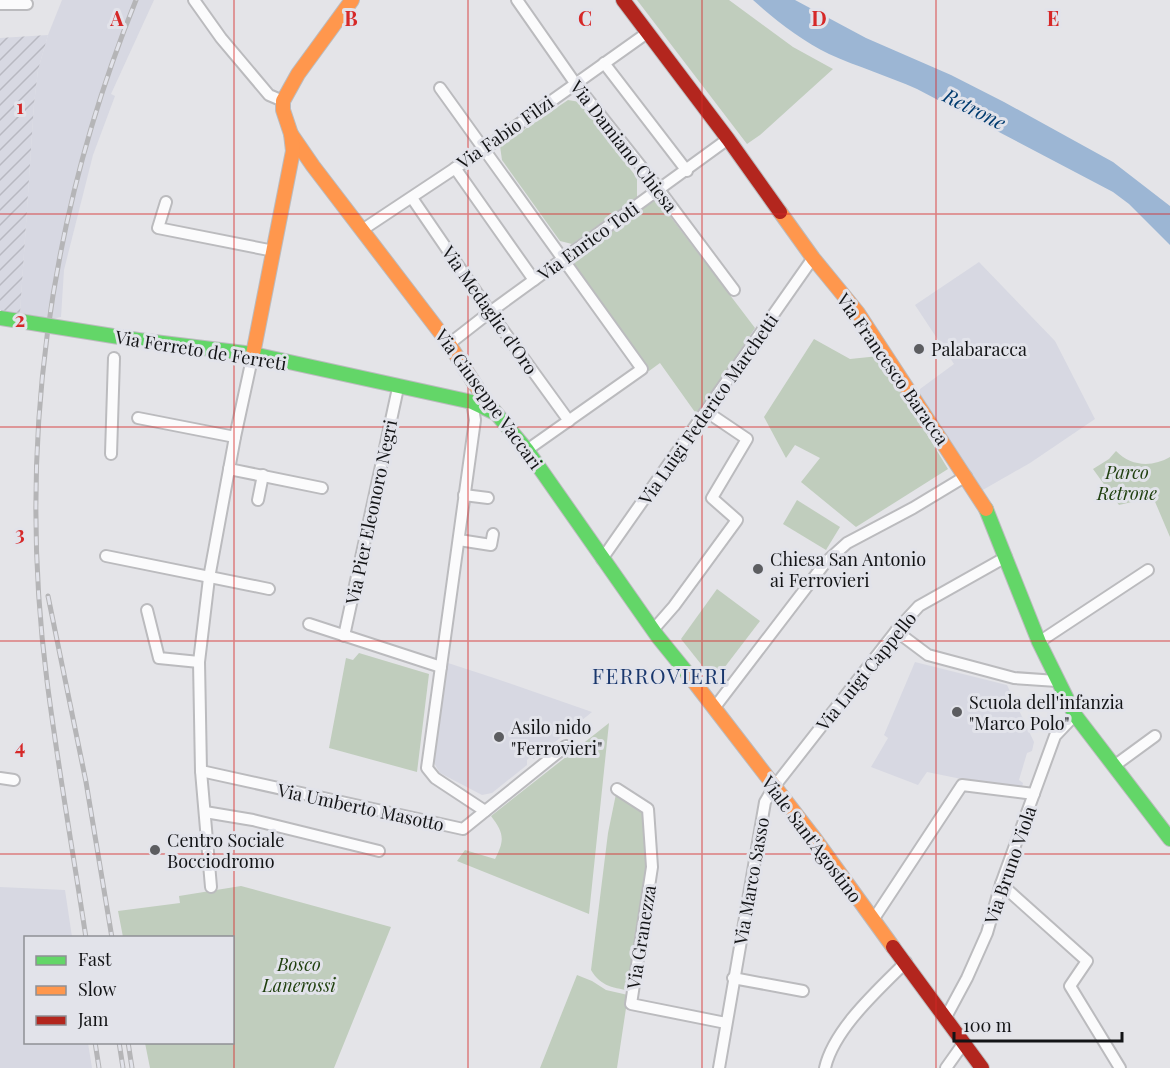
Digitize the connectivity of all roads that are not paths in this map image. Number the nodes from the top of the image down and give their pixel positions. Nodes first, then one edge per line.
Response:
1 (352, 0) edge
2 (517, 0) edge
3 (623, 0) edge
4 (196, 1) edge
5 (0, 4) edge
6 (27, 4) dead end
7 (647, 33) junction
8 (604, 63) junction
9 (575, 83) junction
10 (440, 88) dead end
11 (283, 101) junction
12 (291, 134) junction
13 (728, 139) junction
14 (484, 149) junction
15 (313, 166) junction
16 (454, 168) junction
17 (687, 171) junction
18 (289, 179) junction
19 (659, 190) junction
20 (412, 198) junction
21 (166, 202) dead end
22 (362, 230) junction
23 (273, 251) junction
24 (813, 258) junction
25 (563, 260) junction
26 (534, 280) junction
27 (734, 290) dead end
28 (490, 312) junction
29 (0, 318) edge
30 (449, 344) junction
31 (253, 354) junction
32 (114, 358) dead end
33 (398, 388) junction
34 (475, 397) junction
35 (707, 412) junction
36 (497, 414) joint
37 (138, 418) dead end
38 (569, 421) junction
39 (235, 437) junction
40 (527, 450) junction
41 (111, 454) dead end
42 (230, 469) junction
43 (263, 475) junction
44 (966, 476) junction
45 (322, 488) dead end
46 (464, 495) junction
47 (488, 498) dead end
48 (258, 500) dead end
49 (493, 534) dead end
50 (459, 540) junction
51 (106, 556) dead end
52 (1006, 557) junction
53 (602, 559) junction
54 (1148, 570) dead end
55 (209, 578) junction
56 (269, 589) dead end
57 (147, 610) dead end
58 (309, 624) dead end
59 (896, 631) junction
60 (655, 634) junction
61 (344, 636) junction
62 (1040, 642) junction
63 (199, 662) junction
64 (441, 667) junction
65 (1057, 681) junction
66 (715, 707) junction
67 (1075, 716) junction
68 (1155, 736) dead end
69 (566, 746) dead end
70 (1114, 766) junction
71 (201, 771) junction
72 (0, 778) edge
73 (14, 780) dead end
74 (774, 787) junction
75 (617, 789) dead end
76 (1034, 794) junction
77 (485, 811) junction
78 (205, 812) junction
79 (1170, 839) edge
80 (379, 851) dead end
81 (1001, 884) junction
82 (211, 887) dead end
83 (873, 920) junction
84 (906, 962) junction
85 (734, 978) junction
86 (803, 991) dead end
87 (946, 1017) junction
88 (726, 1023) junction
89 (963, 1044) junction
90 (719, 1068) edge
91 (825, 1068) edge
92 (946, 1068) edge
93 (982, 1068) edge
94 (1120, 1068) edge

1 - 11 main road
2 - 9 street, Via Damiano Chiesa
3 - 7 main road, Via Francesco Baracca
4 - 11 street
5 - 6 street
7 - 8 street, Via Fabio Filzi
7 - 13 main road, Via Francesco Baracca
8 - 9 street, Via Fabio Filzi
8 - 17 street
9 - 14 street, Via Fabio Filzi
9 - 19 street, Via Damiano Chiesa
10 - 14 street
11 - 12 main road
12 - 15 main road, Via Giuseppe Vaccari
12 - 18 main road
13 - 17 street, Via Enrico Toti
13 - 24 main road, Via Francesco Baracca
14 - 16 street, Via Fabio Filzi
14 - 25 street
15 - 18 main road
15 - 22 main road, Via Giuseppe Vaccari
16 - 20 street, Via Fabio Filzi
16 - 26 street
17 - 19 street, Via Enrico Toti
18 - 23 main road
19 - 25 street, Via Enrico Toti
19 - 27 street, Via Damiano Chiesa
20 - 22 street, Via Fabio Filzi
20 - 28 street, Via Medaglie d'Oro
21 - 23 street
22 - 30 main road, Via Giuseppe Vaccari
23 - 31 main road
24 - 35 street, Via Luigi Federico Marchetti
24 - 44 main road, Via Francesco Baracca
25 - 26 street, Via Enrico Toti
25 - 38 street
26 - 28 street, Via Enrico Toti
28 - 30 street, Via Enrico Toti
28 - 38 street, Via Medaglie d'Oro
29 - 31 main road, Via Ferreto de Ferreti, bridge
30 - 34 main road, Via Giuseppe Vaccari
31 - 33 main road, Via Ferreto de Ferreti
31 - 39 street
32 - 41 street
33 - 34 main road, Via Ferreto de Ferreti
33 - 61 street, Via Pier Eleonoro Negri
34 - 36 main road, Via Ferreto de Ferreti
34 - 46 street
35 - 53 street, Via Luigi Federico Marchetti
35 - 60 street
36 - 40 main road, Via Giuseppe Vaccari
37 - 39 street
38 - 40 street
39 - 42 street
40 - 53 main road, Via Giuseppe Vaccari
42 - 43 street
42 - 55 street
43 - 45 street
43 - 48 street
44 - 52 main road, Via Francesco Baracca
44 - 66 street
46 - 47 street
46 - 50 street
49 - 50 street
50 - 64 street
51 - 55 street
52 - 59 street, Via Luigi Cappello
52 - 62 main road, Via Francesco Baracca
53 - 60 main road, Via Giuseppe Vaccari
54 - 62 street
55 - 56 street
55 - 63 street
57 - 63 street
58 - 61 street
59 - 65 street
59 - 74 street, Via Luigi Cappello
60 - 66 main road, Viale Sant'Agostino
61 - 64 street
62 - 65 main road, Via Francesco Baracca
63 - 71 street
64 - 77 street
65 - 67 main road, Via Francesco Baracca
66 - 74 main road, Viale Sant'Agostino
67 - 70 main road, Via Francesco Baracca
67 - 76 street, Via Bruno Viola
68 - 70 street
69 - 77 street, Via Umberto Masotto
70 - 79 main road, Via Francesco Baracca
71 - 77 street, Via Umberto Masotto
71 - 78 street
72 - 73 street
74 - 83 main road, Viale Sant'Agostino
74 - 85 street, Via Marco Sasso
75 - 88 street, Via Granezza
76 - 81 street, Via Bruno Viola
76 - 83 street
78 - 80 street
78 - 82 street
81 - 87 street, Via Bruno Viola
81 - 94 street
83 - 84 main road, Viale Sant'Agostino
84 - 87 main road, Viale Sant'Agostino
84 - 91 street
85 - 86 street
85 - 88 street, Via Marco Sasso
87 - 89 main road, Viale Sant'Agostino
88 - 90 street, Via Marco Sasso
89 - 92 street
89 - 93 main road, Viale Sant'Agostino

